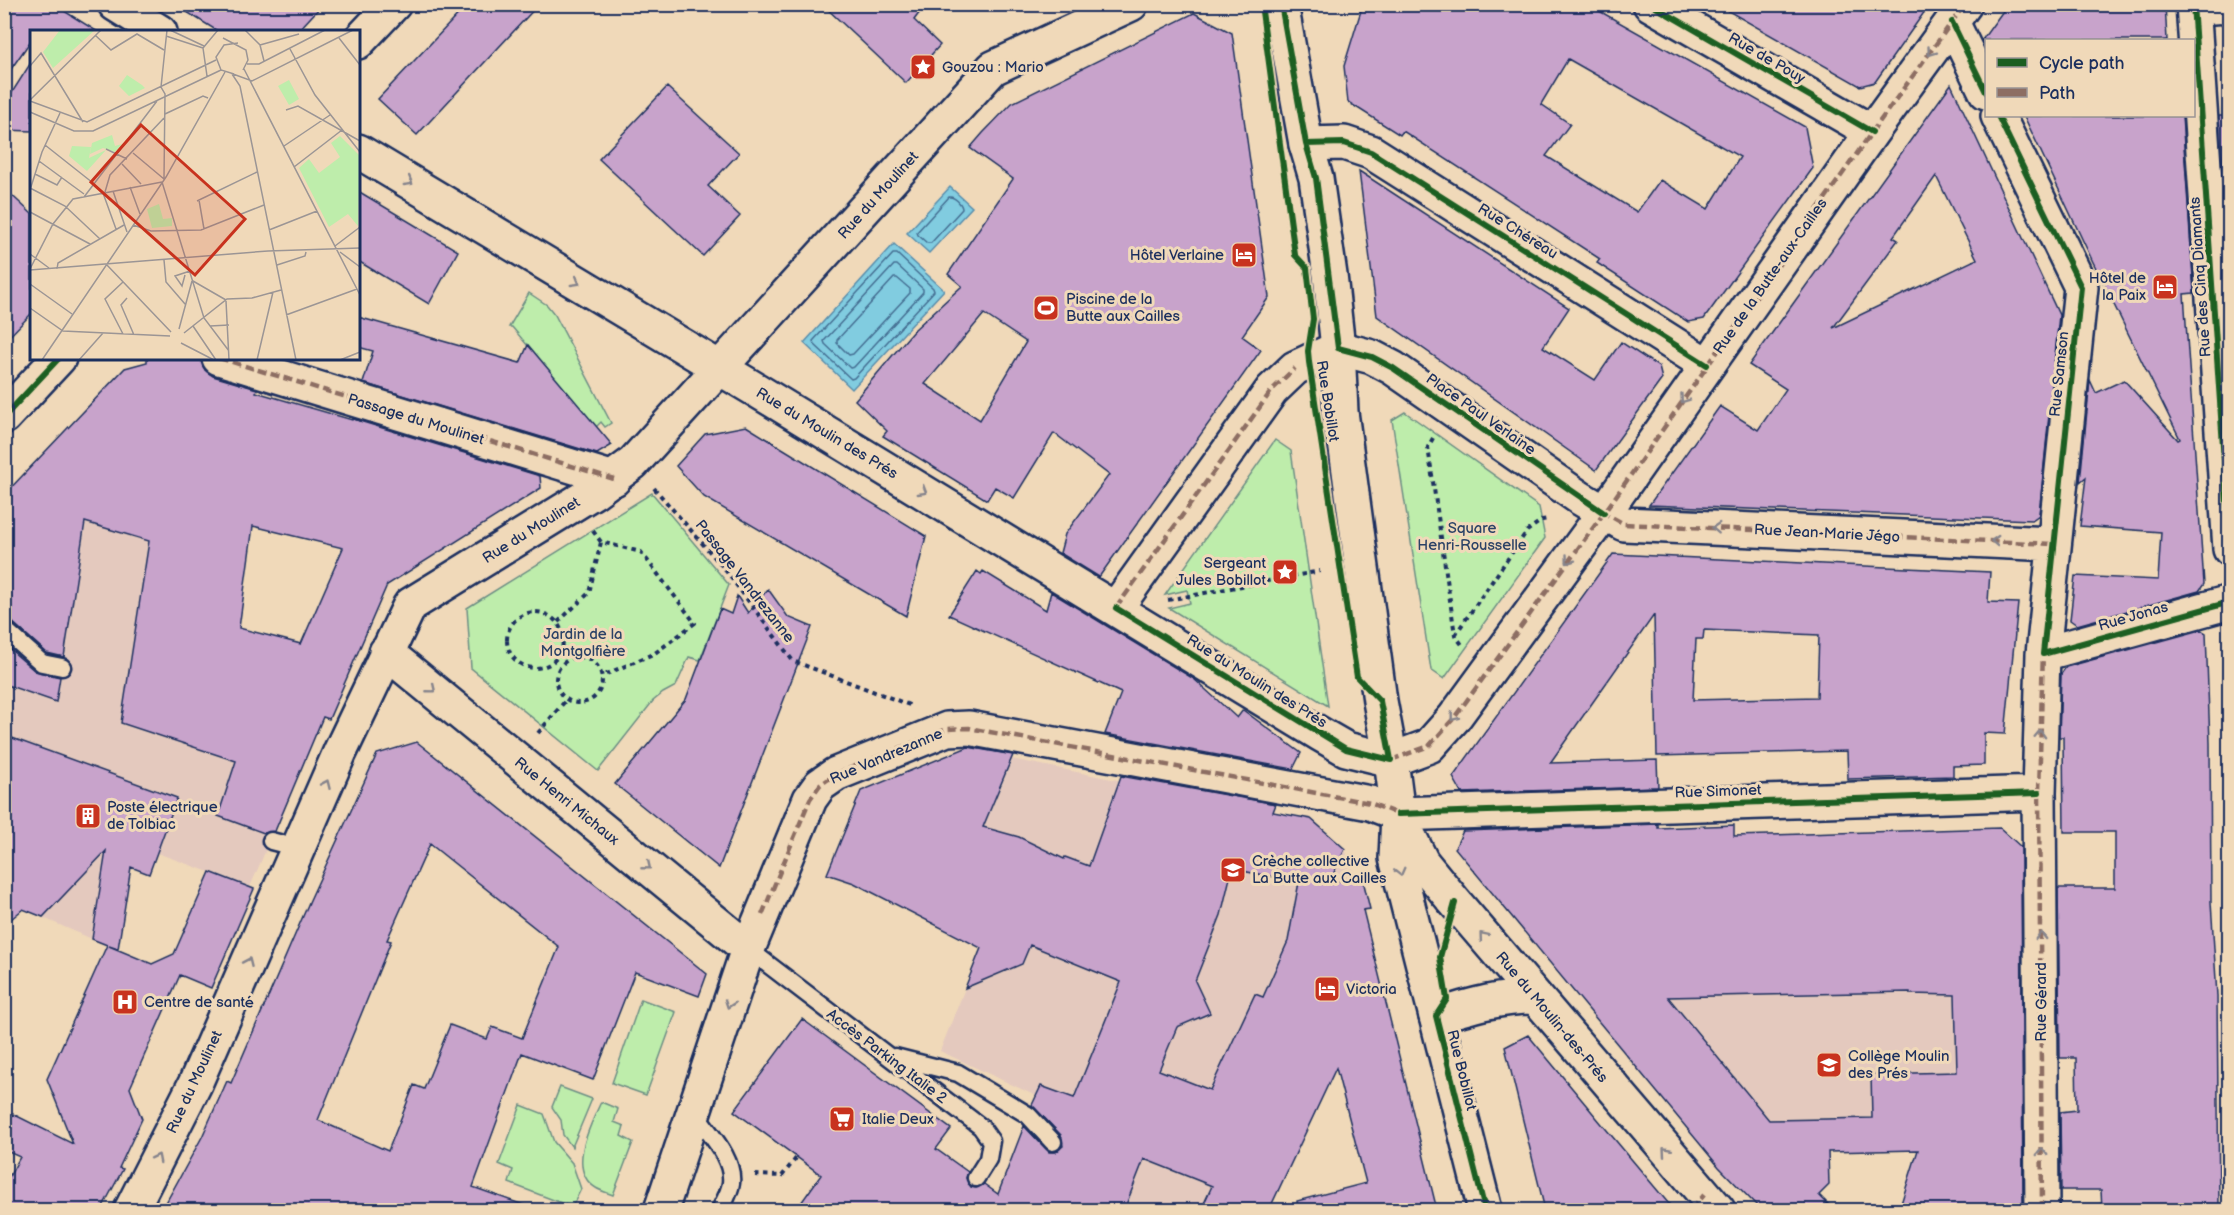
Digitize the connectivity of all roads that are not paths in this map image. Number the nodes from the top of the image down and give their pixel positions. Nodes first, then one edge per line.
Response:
1 (115, 4) edge
2 (394, 4) edge
3 (1131, 4) edge
4 (1281, 4) edge
5 (1650, 4) edge
6 (2193, 6) edge
7 (2229, 6) edge
8 (1959, 13) edge
9 (157, 30) edge
10 (360, 40) edge
11 (1985, 89) edge
12 (1998, 117) edge
13 (1872, 132) junction
14 (1306, 144) junction
15 (360, 152) edge
16 (1338, 348) junction
17 (57, 360) edge
18 (226, 360) edge
19 (1707, 365) junction
20 (720, 369) junction
21 (4, 417) edge
22 (614, 479) junction
23 (1604, 513) junction
24 (2053, 544) junction
25 (2229, 549) edge
26 (2229, 602) edge
27 (1116, 608) junction
28 (4, 630) edge
29 (386, 652) junction
30 (2043, 654) junction
31 (62, 667) dead end
32 (1391, 760) junction
33 (2039, 793) junction
34 (1398, 814) junction
35 (748, 949) junction
36 (1534, 997) junction
37 (1436, 1016) junction
38 (886, 1054) junction
39 (694, 1110) junction
40 (1053, 1142) dead end
41 (976, 1178) dead end
42 (1705, 1205) edge
43 (131, 1210) edge
44 (661, 1210) edge
45 (720, 1210) edge
46 (1485, 1210) edge
47 (2042, 1210) edge

1 - 9 street
2 - 10 street
3 - 20 street, Rue du Moulinet
4 - 14 street, Rue Bobillot
5 - 13 street, Rue de Pouy
6 - 7 street
6 - 25 street, Rue des Cinq Diamants
8 - 11 street
8 -> 13 street, Rue de la Butte-aux-Cailles
12 - 24 street, Rue Samson
13 - 19 street, Rue de la Butte-aux-Cailles
14 - 16 street, Rue Bobillot
14 - 19 street, Rue Chéreau
15 -> 20 street, Rue du Moulin des Prés
16 - 23 street, Place Paul Verlaine
16 - 27 street
16 - 32 street, Rue Bobillot
17 - 21 street
18 - 22 street, Passage du Moulinet
19 -> 23 street, Rue de la Butte-aux-Cailles
20 - 22 street, Rue du Moulinet
20 -> 27 street, Rue du Moulin des Prés
22 - 29 street, Rue du Moulinet
24 -> 23 street, Rue Jean-Marie Jégo
23 -> 32 street, Rue de la Butte-aux-Cailles
24 - 30 street, Rue Samson
26 - 30 street, Rue Jonas
27 - 32 street, Rue du Moulin des Prés
28 - 31 lane
29 -> 35 street, Rue Henri Michaux
43 -> 29 street, Rue du Moulinet
33 -> 30 street, Rue Samson
32 - 34 street, Rue Bobillot
33 - 34 street, Rue Simonet
47 -> 33 street, Rue Gérard
34 - 35 street, Rue Vandrezanne
36 -> 34 street, Rue du Moulin-des-Prés
34 -> 37 street, Rue Bobillot
35 - 38 lane, Accès Parking Italie 2
35 -> 39 street, Rue Vandrezanne
36 - 37 street
42 -> 36 street, Rue du Moulin-des-Prés
37 - 46 street, Rue Bobillot
38 - 40 lane
38 - 41 lane, Accès Parking Italie 2
39 - 44 street, Rue Vandrezanne
39 - 45 lane

